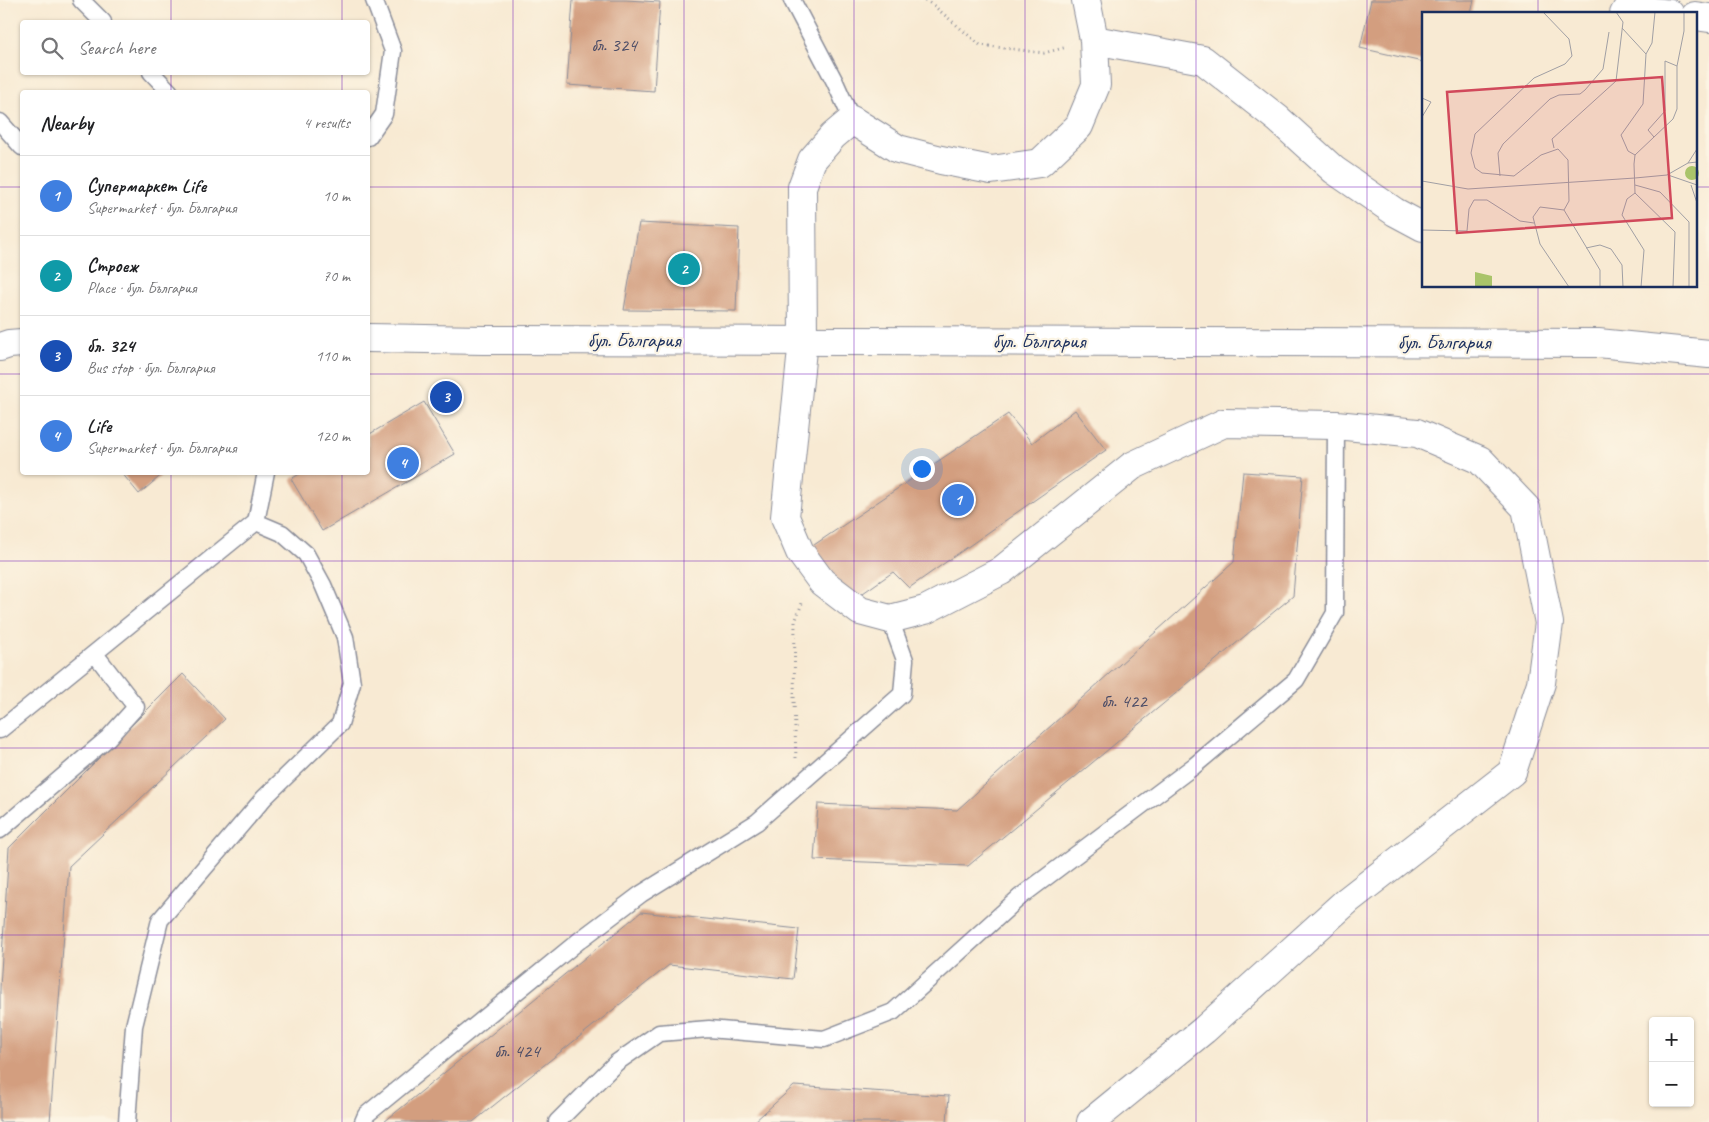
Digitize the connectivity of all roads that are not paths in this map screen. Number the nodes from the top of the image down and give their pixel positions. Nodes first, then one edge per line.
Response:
1 (81, 0) edge
2 (374, 0) edge
3 (792, 0) edge
4 (1086, 0) edge
5 (1625, 12) edge
6 (1653, 12) edge
7 (1696, 16) edge
8 (1709, 18) edge
9 (101, 20) edge
10 (1094, 40) junction
11 (153, 75) edge
12 (168, 90) edge
13 (852, 120) junction
14 (0, 122) edge
15 (370, 134) edge
16 (20, 145) edge
17 (1422, 226) edge
18 (370, 338) edge
19 (803, 340) junction
20 (1709, 354) edge
21 (1336, 425) junction
22 (265, 475) edge
23 (256, 522) junction
24 (890, 619) junction
25 (95, 654) junction
26 (0, 730) edge
27 (0, 830) edge
28 (127, 1122) edge
29 (363, 1122) edge
30 (557, 1122) edge
31 (1092, 1122) edge

1 - 9 lane
2 - 15 lane
3 - 13 lane
4 - 10 street
5 - 6 street
7 - 8 street
10 - 13 street
10 - 17 street
11 - 12 lane
13 - 19 street
14 - 16 lane
18 - 19 street, бул. България
19 - 20 street, бул. България
19 - 24 street
21 - 24 street
21 - 30 lane
21 - 31 street
22 - 23 lane
23 - 25 lane
23 - 28 lane
24 - 29 lane
25 - 26 lane
25 - 27 lane

